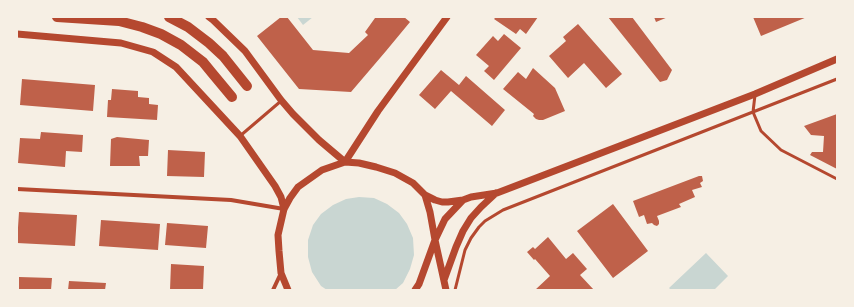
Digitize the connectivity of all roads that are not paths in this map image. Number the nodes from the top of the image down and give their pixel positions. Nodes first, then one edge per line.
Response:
1 (57, 17) edge
2 (169, 17) edge
3 (209, 17) edge
4 (447, 17) edge
5 (17, 34) edge
6 (837, 59) edge
7 (837, 79) edge
8 (247, 86) dead end
9 (755, 94) junction
10 (232, 97) dead end
11 (281, 100) junction
12 (753, 112) junction
13 (240, 136) junction
14 (345, 162) junction
15 (837, 179) edge
16 (17, 189) edge
17 (497, 192) junction
18 (425, 195) junction
19 (463, 200) junction
20 (284, 209) junction
21 (435, 240) junction
22 (282, 273) junction
23 (444, 280) junction
24 (273, 290) edge
25 (288, 290) edge
26 (415, 290) edge
27 (442, 290) edge
28 (446, 290) edge
29 (455, 290) edge

1 - 10 main road
2 - 8 main road
3 - 11 street
4 - 14 street
5 - 13 street
6 - 9 street
7 - 12 lane
9 - 12 lane
9 - 17 street
11 - 13 lane
11 - 14 street
12 - 15 lane
12 - 29 lane
13 - 20 street
14 - 18 street
14 - 20 street
16 - 20 street
17 - 19 street
17 - 23 street
18 - 19 street
18 - 21 street
19 - 21 street
20 - 22 street
21 - 23 street
21 - 26 street
22 - 24 street
22 - 25 street
23 - 27 street
23 - 28 street

